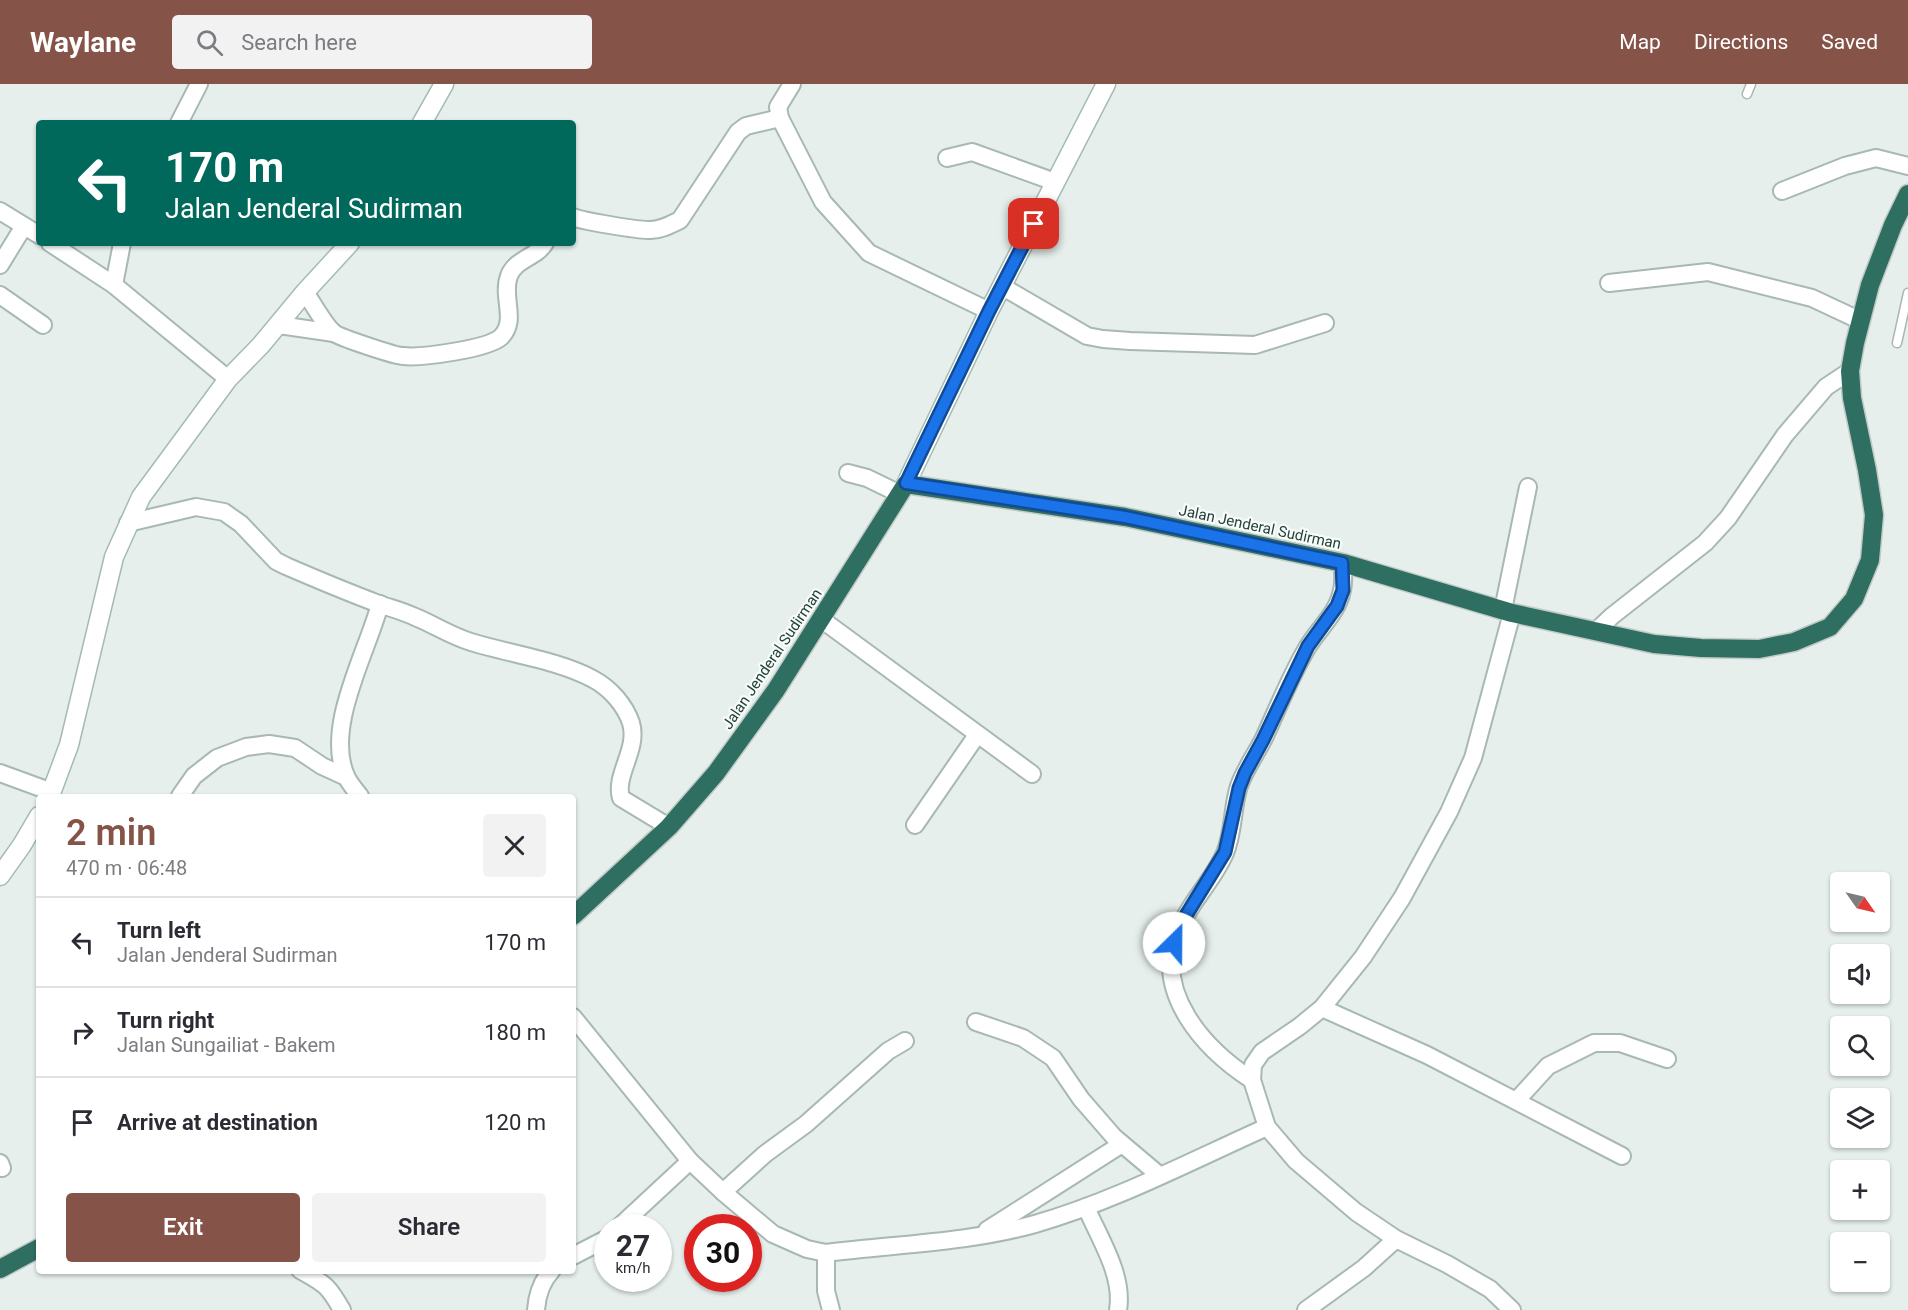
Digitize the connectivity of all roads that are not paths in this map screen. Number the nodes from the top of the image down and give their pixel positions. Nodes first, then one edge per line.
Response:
1 (199, 84) edge
2 (444, 84) edge
3 (792, 84) edge
4 (1106, 84) edge
5 (1751, 84) edge
6 (1747, 94) dead end
7 (780, 118) junction
8 (181, 120) edge
9 (424, 120) edge
10 (947, 159) dead end
11 (1908, 166) edge
12 (1055, 182) junction
13 (1782, 191) dead end
14 (1908, 194) edge
15 (0, 211) edge
16 (576, 218) edge
17 (24, 226) junction
18 (36, 234) edge
19 (55, 246) edge
20 (121, 246) edge
21 (347, 246) edge
22 (542, 246) edge
23 (0, 266) edge
24 (1609, 283) dead end
25 (114, 285) junction
26 (1003, 286) junction
27 (305, 292) junction
28 (1908, 293) edge
29 (0, 295) edge
30 (989, 311) junction
31 (1861, 321) junction
32 (1325, 323) dead end
33 (43, 325) dead end
34 (279, 325) junction
35 (334, 333) junction
36 (1897, 343) dead end
37 (1851, 371) junction
38 (228, 379) junction
39 (848, 473) dead end
40 (1527, 487) dead end
41 (903, 489) junction
42 (128, 524) junction
43 (1342, 563) junction
44 (380, 604) junction
45 (1507, 612) junction
46 (821, 619) junction
47 (1596, 631) junction
48 (977, 735) junction
49 (0, 773) edge
50 (1032, 774) dead end
51 (346, 777) junction
52 (51, 794) edge
53 (181, 794) edge
54 (359, 794) edge
55 (915, 825) dead end
56 (36, 826) edge
57 (669, 827) junction
58 (0, 876) edge
59 (576, 912) edge
60 (1322, 1008) junction
61 (576, 1021) edge
62 (976, 1022) dead end
63 (905, 1041) dead end
64 (1667, 1059) dead end
65 (1252, 1080) junction
66 (1517, 1100) junction
67 (1267, 1127) junction
68 (1122, 1144) junction
69 (1622, 1156) dead end
70 (690, 1161) junction
71 (1159, 1175) junction
72 (723, 1192) junction
73 (1086, 1207) junction
74 (633, 1214) edge
75 (976, 1237) junction
76 (1396, 1239) junction
77 (594, 1245) edge
78 (36, 1250) edge
79 (826, 1253) junction
80 (576, 1254) edge
81 (0, 1269) edge
82 (307, 1274) edge
83 (549, 1274) edge
84 (342, 1310) edge
85 (536, 1310) edge
86 (831, 1310) edge
87 (1118, 1310) edge
88 (1306, 1310) edge
89 (1512, 1310) edge

1 - 8 street
2 - 9 main road
3 - 7 street
4 - 12 main road
5 - 6 lane
7 - 16 street
7 - 30 street
10 - 12 street
11 - 13 street
12 - 26 main road
14 - 31 highway, Jalan Jenderal Sudirman
15 - 17 street
17 - 18 street
17 - 23 street
19 - 25 street
20 - 25 street
21 - 27 main road
22 - 35 street
24 - 31 street
25 - 38 street
26 - 30 main road
26 - 32 street
27 - 34 main road
27 - 35 street
28 - 36 lane
29 - 33 street
30 - 41 main road
31 - 37 highway, Jalan Jenderal Sudirman
34 - 35 street
34 - 38 main road
37 - 47 street
37 - 47 highway, Jalan Jenderal Sudirman
38 - 42 main road
39 - 41 street
40 - 45 street
41 - 43 highway, Jalan Jenderal Sudirman
41 - 46 highway, Jalan Jenderal Sudirman
42 - 44 street
42 - 52 main road
43 - 45 highway, Jalan Jenderal Sudirman
43 - 65 street
44 - 51 street
44 - 57 street
45 - 47 highway, Jalan Jenderal Sudirman
45 - 60 street
46 - 48 street
46 - 57 highway, Jalan Jenderal Sudirman
48 - 50 street
48 - 55 street
49 - 52 street
51 - 53 street
51 - 54 street
56 - 58 main road
57 - 59 highway, Jalan Jenderal Sudirman
60 - 65 street
60 - 66 street
61 - 70 street
62 - 68 street
63 - 72 street
64 - 66 street
65 - 67 street
66 - 69 street
67 - 71 street
67 - 76 street
68 - 71 street
68 - 75 street
70 - 72 street
70 - 74 street
71 - 73 street
72 - 79 street
73 - 75 street
73 - 87 street
75 - 79 street
76 - 88 street
76 - 89 street
77 - 80 street
78 - 81 highway
79 - 86 street
82 - 84 street
83 - 85 street

